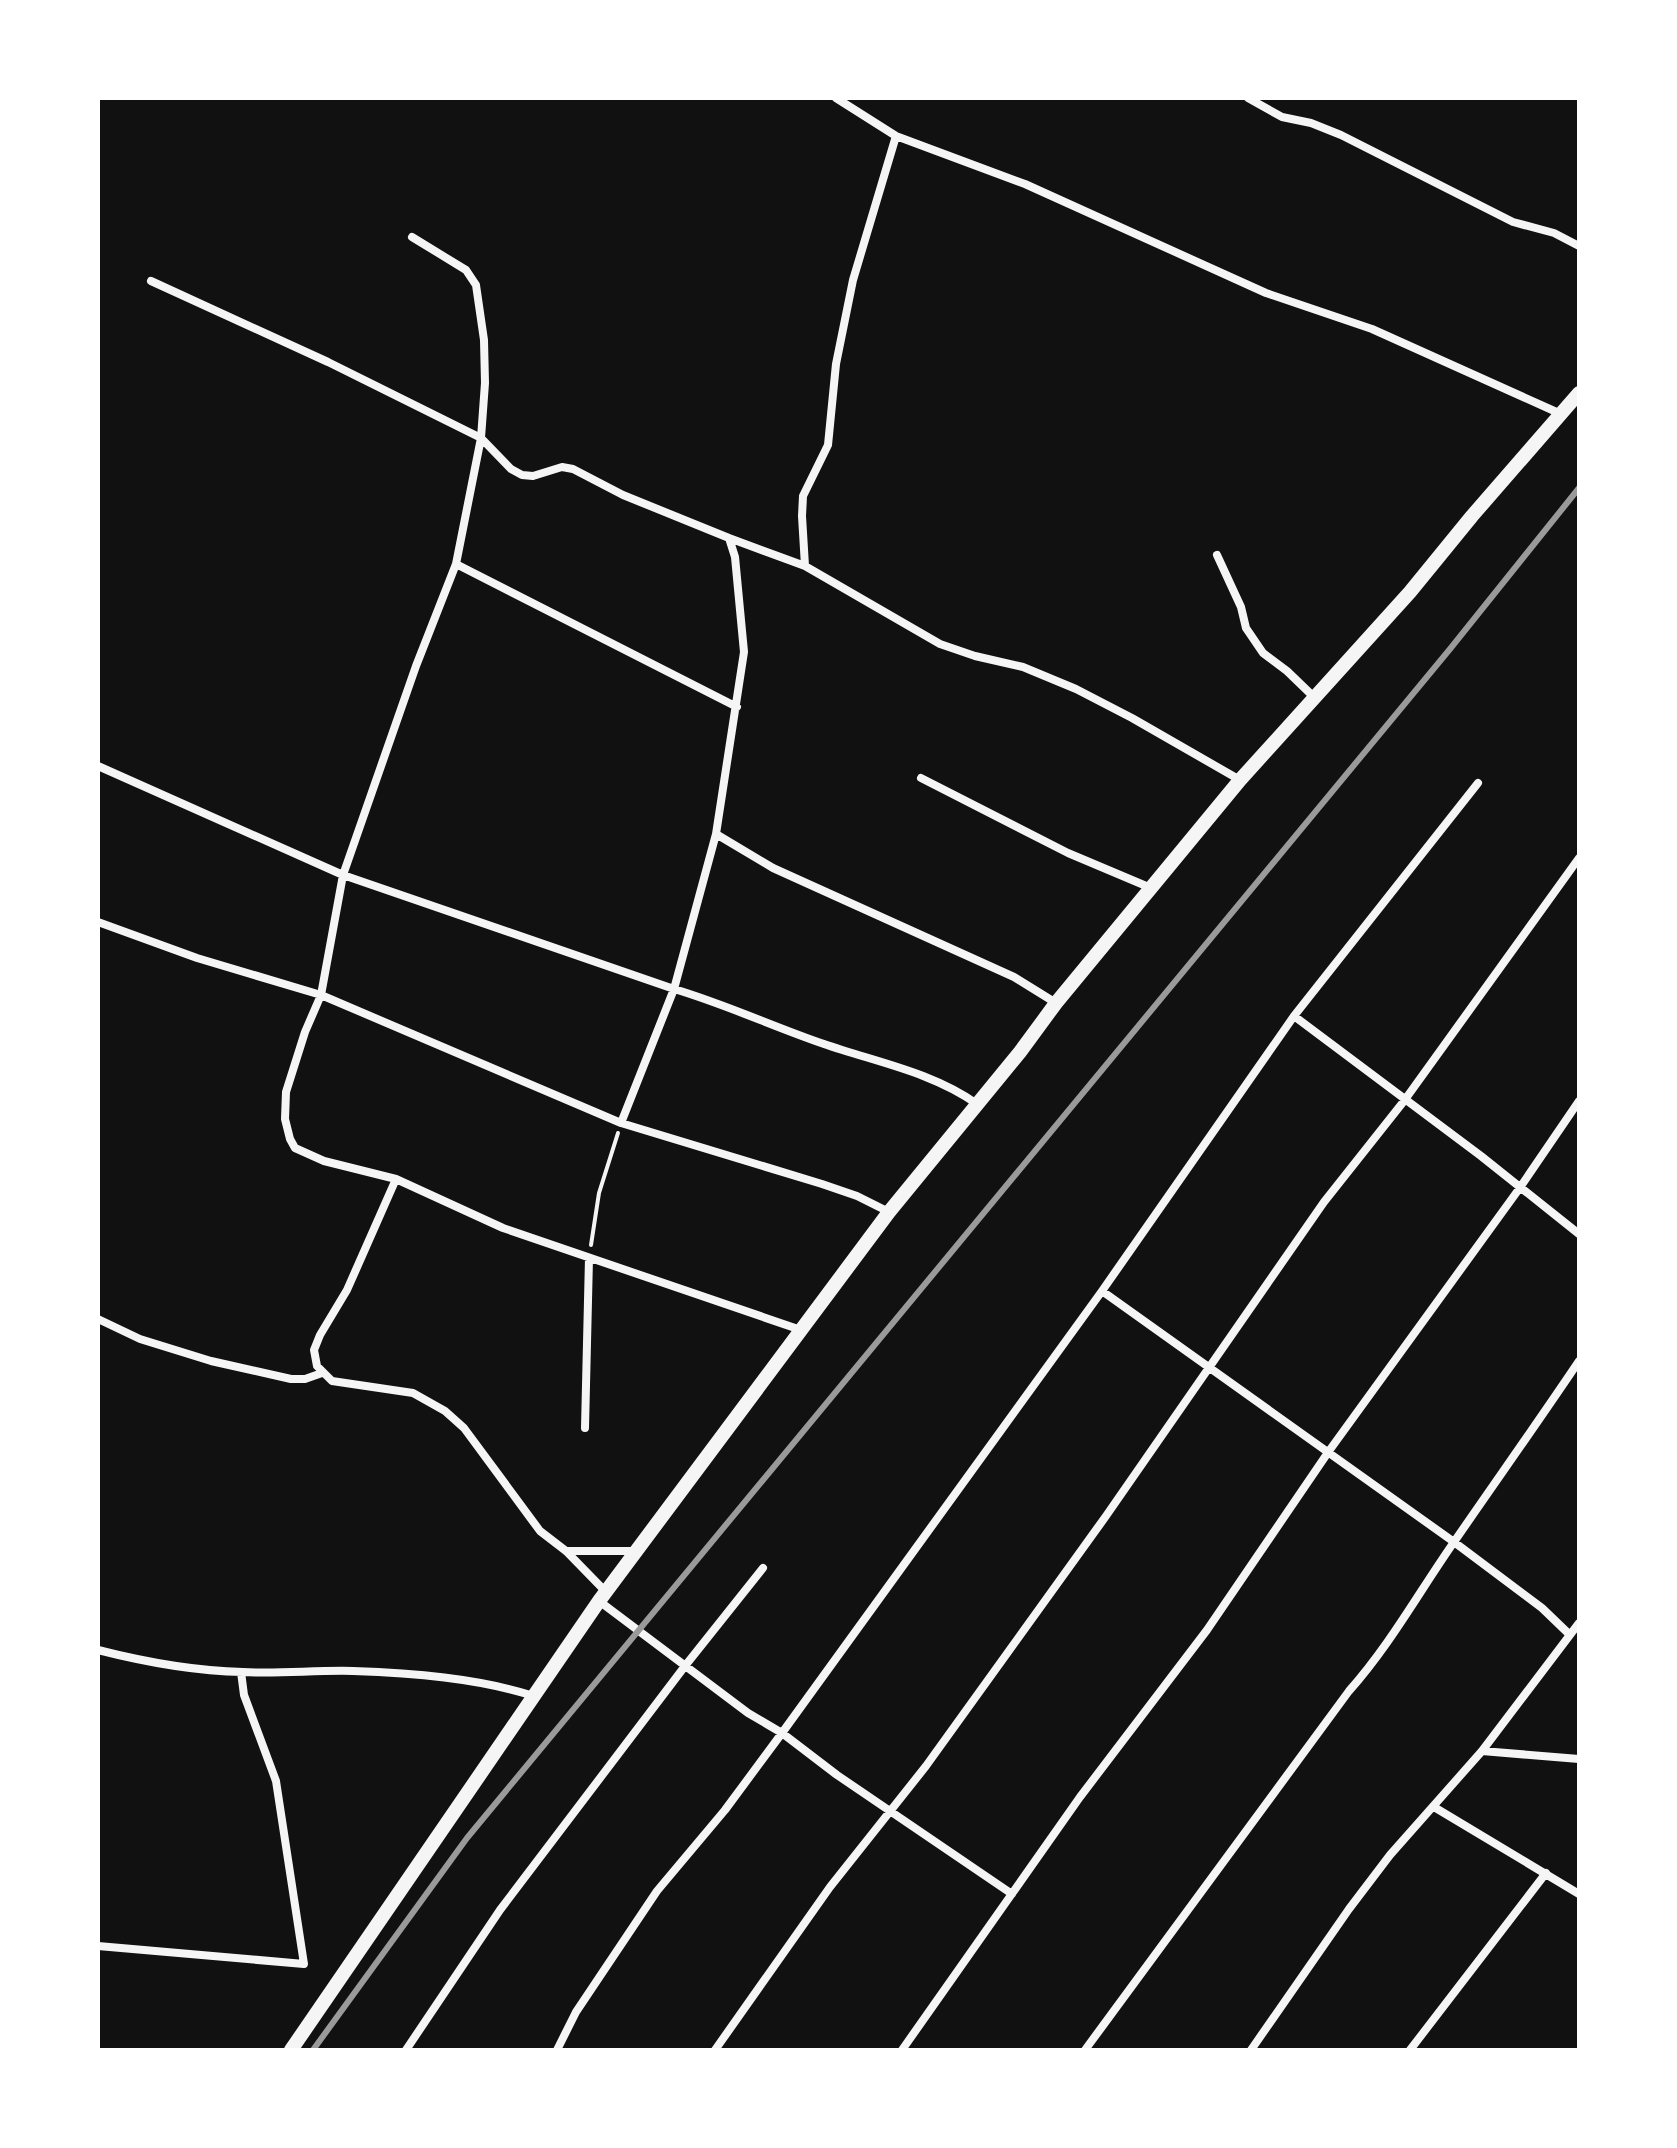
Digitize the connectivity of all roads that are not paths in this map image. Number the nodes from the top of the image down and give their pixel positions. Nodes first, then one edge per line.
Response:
1 (836, 98) edge
2 (1248, 98) edge
3 (896, 136) junction
4 (412, 237) dead end
5 (1579, 246) edge
6 (151, 281) dead end
7 (1579, 393) edge
8 (1561, 414) junction
9 (481, 438) junction
10 (729, 538) junction
11 (1217, 555) dead end
12 (456, 564) junction
13 (805, 566) junction
14 (1316, 699) junction
15 (737, 707) junction
16 (98, 766) edge
17 (921, 778) dead end
18 (1240, 780) junction
19 (1478, 783) dead end
20 (716, 834) junction
21 (1579, 858) edge
22 (343, 875) junction
23 (1151, 888) junction
24 (98, 922) edge
25 (674, 989) junction
26 (321, 995) junction
27 (1056, 1003) junction
28 (1294, 1016) junction
29 (1404, 1101) junction
30 (1579, 1101) edge
31 (977, 1104) junction
32 (621, 1123) junction
33 (396, 1179) junction
34 (1519, 1189) junction
35 (889, 1212) junction
36 (1579, 1234) edge
37 (589, 1258) junction
38 (1102, 1291) junction
39 (98, 1319) edge
40 (801, 1330) junction
41 (1579, 1361) edge
42 (1210, 1368) junction
43 (322, 1373) junction
44 (585, 1428) dead end
45 (1329, 1451) junction
46 (1454, 1542) junction
47 (566, 1551) junction
48 (637, 1551) junction
49 (763, 1568) dead end
50 (602, 1597) junction
51 (1579, 1623) edge
52 (1569, 1634) junction
53 (98, 1650) edge
54 (685, 1666) junction
55 (241, 1672) junction
56 (534, 1696) junction
57 (782, 1733) junction
58 (1482, 1751) junction
59 (1579, 1759) edge
60 (1434, 1807) junction
61 (890, 1811) junction
62 (1546, 1873) junction
63 (1012, 1894) junction
64 (1579, 1894) edge
65 (98, 1946) edge
66 (291, 2050) edge
67 (406, 2050) edge
68 (557, 2050) edge
69 (715, 2050) edge
70 (902, 2050) edge
71 (1085, 2050) edge
72 (1251, 2050) edge
73 (1410, 2050) edge

1 - 3 street
2 - 5 street
3 - 8 street
3 - 13 street
4 - 9 street
6 - 9 street
7 - 8 street
8 - 14 street
9 - 10 street
9 - 12 street
10 - 13 street
10 - 15 street
11 - 14 street
12 - 15 street
12 - 22 street
13 - 18 street
14 - 18 street
15 - 20 street
16 - 22 street
17 - 23 street
18 - 23 street
19 - 28 street
20 - 25 street
20 - 27 street
21 - 29 street
22 - 25 street
22 - 26 street
23 - 27 street
24 - 26 street
25 - 31 street
25 - 32 street
26 - 32 street
26 - 33 street
27 - 31 street
28 - 29 street
28 - 38 street
29 - 34 street
29 - 42 street
30 - 34 street
31 - 35 street
32 - 35 street
33 - 37 street
33 - 43 street
34 - 36 street
34 - 45 street
35 - 40 street
37 - 40 street
37 - 44 street
38 - 42 street
38 - 57 street
39 - 43 street
40 - 48 street
41 - 46 street
42 - 45 street
42 - 61 street
43 - 47 street
45 - 46 street
45 - 63 street
46 - 52 street
46 - 71 street
47 - 48 street
47 - 50 street
48 - 50 street
49 - 54 street
50 - 54 street
50 - 56 street
51 - 52 street
52 - 58 street
53 - 55 street
54 - 57 street
54 - 67 street
55 - 56 street
55 - 65 street
56 - 66 street
57 - 61 street
57 - 68 street
58 - 59 street
58 - 60 street
60 - 62 street
60 - 72 street
61 - 63 street
61 - 69 street
62 - 64 street
62 - 73 street
63 - 70 street

